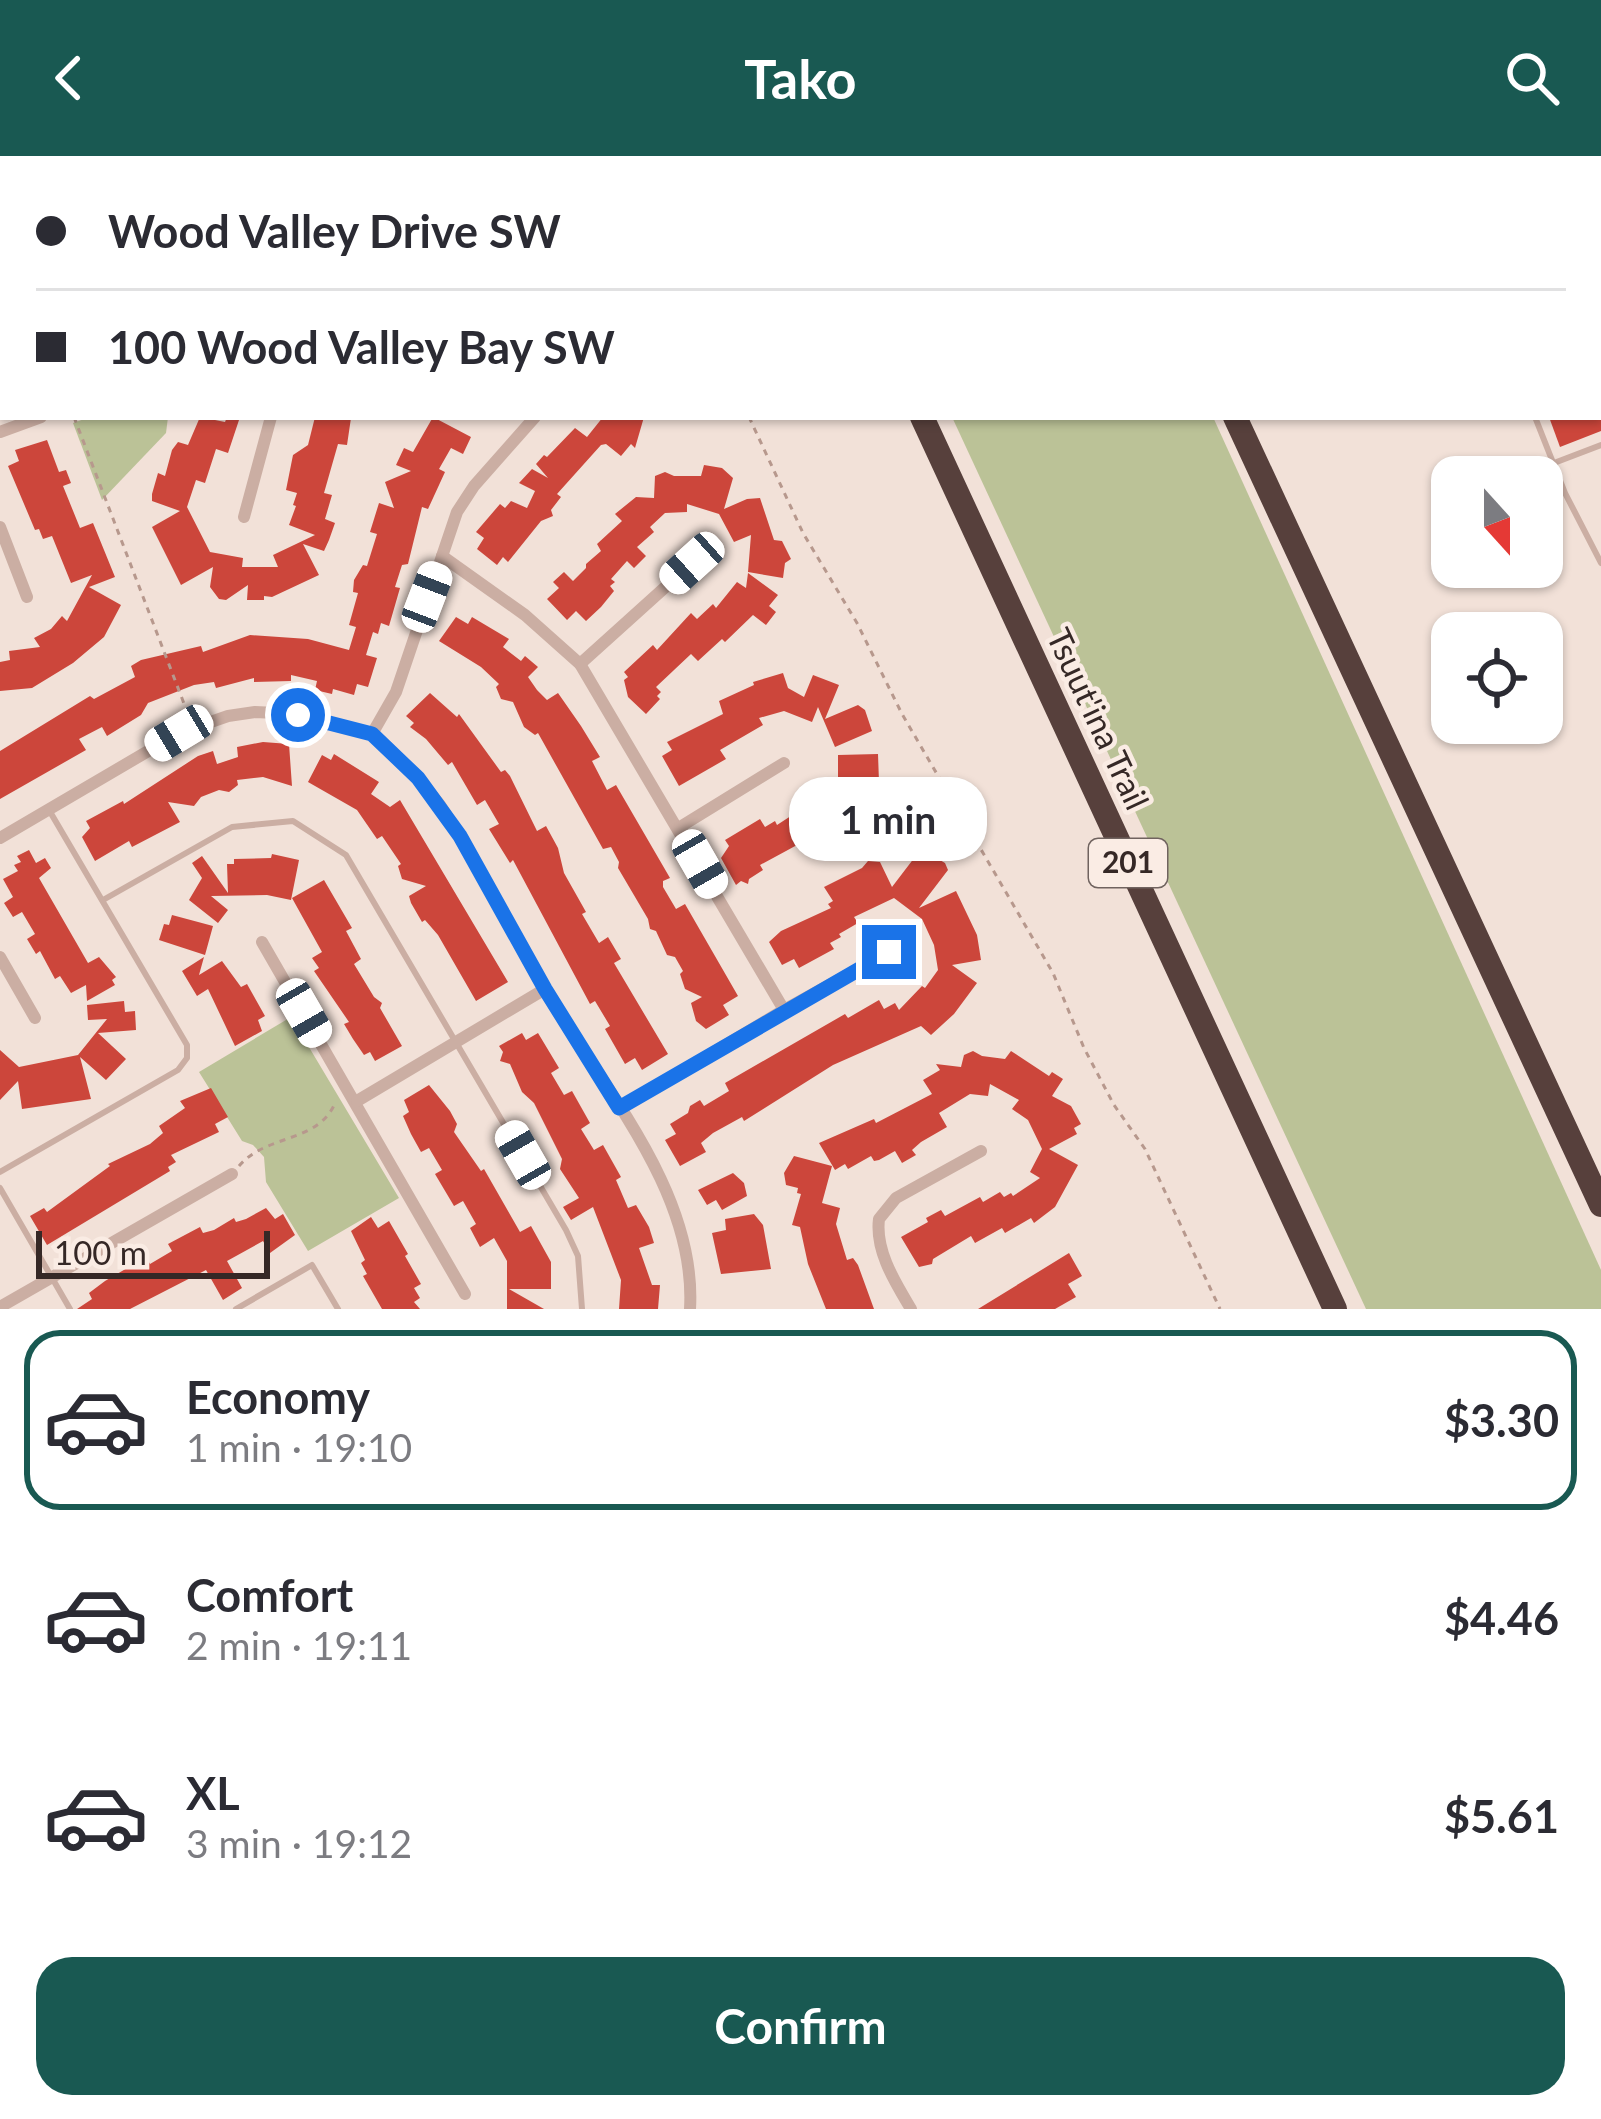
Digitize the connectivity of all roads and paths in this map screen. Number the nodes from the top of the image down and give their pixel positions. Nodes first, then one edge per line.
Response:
1 (33, 420) edge
2 (75, 420) edge
3 (270, 420) edge
4 (532, 420) edge
5 (750, 420) edge
6 (923, 420) edge
7 (1236, 420) edge
8 (1536, 420) edge
9 (0, 432) edge
10 (1601, 445) edge
11 (1550, 456) edge
12 (1563, 460) edge
13 (1563, 485) edge
14 (244, 517) dead end
15 (0, 526) edge
16 (442, 556) junction
17 (692, 563) dead end
18 (1601, 563) edge
19 (27, 597) dead end
20 (580, 664) junction
21 (193, 727) junction
22 (372, 734) junction
23 (784, 763) dead end
24 (49, 809) junction
25 (680, 827) junction
26 (0, 838) edge
27 (103, 900) junction
28 (262, 942) dead end
29 (889, 952) dead end
30 (0, 958) edge
31 (545, 989) junction
32 (784, 1010) junction
33 (35, 1018) dead end
34 (457, 1042) junction
35 (346, 1084) junction
36 (357, 1101) junction
37 (619, 1108) junction
38 (980, 1151) dead end
39 (0, 1172) edge
40 (232, 1174) joint
41 (0, 1188) edge
42 (1601, 1205) edge
43 (52, 1276) junction
44 (465, 1294) dead end
45 (0, 1307) edge
46 (70, 1309) edge
47 (236, 1309) edge
48 (338, 1309) edge
49 (582, 1309) edge
50 (690, 1309) edge
51 (911, 1309) edge
52 (1220, 1309) edge
53 (1335, 1309) edge

1 - 9 street
2 - 21 path
3 - 14 street
4 - 16 street
5 - 52 path
6 - 53 highway, Tsuut'ina Trail / 201
7 - 42 highway
8 - 11 lane
10 - 12 lane
13 - 18 lane
15 - 19 street
16 - 20 street
16 - 22 street
17 - 20 street
20 - 25 street
21 - 22 street
21 - 24 street
22 - 31 street
23 - 25 street
24 - 26 street
24 - 27 lane
25 - 32 street
27 - 34 lane
27 - 39 lane
28 - 35 street
29 - 32 street
30 - 33 street
31 - 34 street
31 - 37 street
32 - 37 street
34 - 36 street
34 - 49 lane
35 - 36 street
35 - 40 path
36 - 44 street
37 - 50 street
38 - 51 street
40 - 43 street
41 - 43 lane
43 - 45 street
43 - 46 lane
47 - 48 lane

